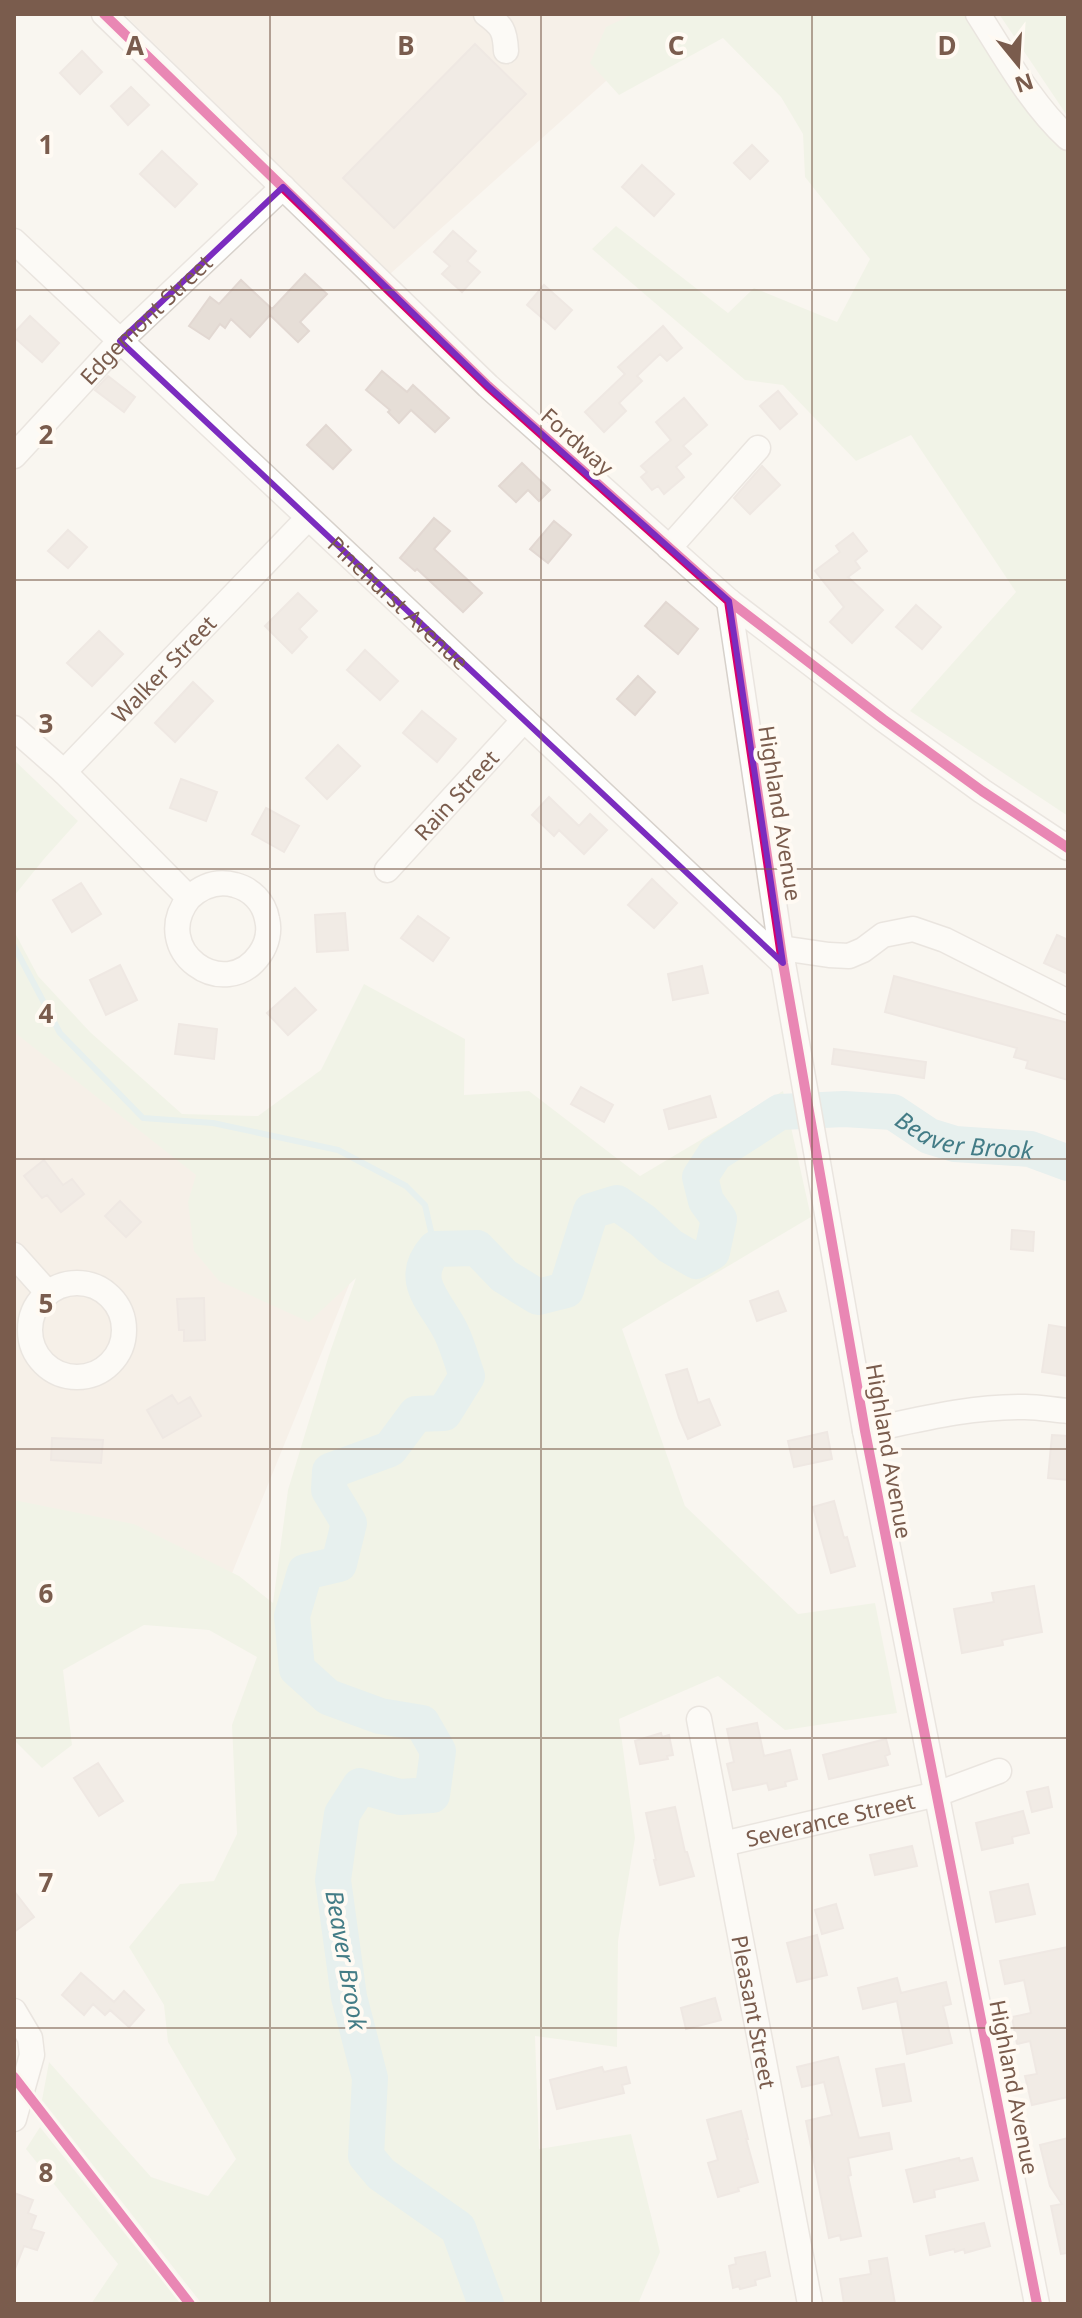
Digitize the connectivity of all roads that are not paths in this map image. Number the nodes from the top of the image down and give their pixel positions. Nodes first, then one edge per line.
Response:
1 (104, 14) edge
2 (486, 14) edge
3 (978, 14) edge
4 (506, 51) dead end
5 (1068, 138) edge
6 (283, 187) junction
7 (14, 241) edge
8 (120, 341) junction
9 (758, 448) dead end
10 (14, 456) edge
11 (308, 518) junction
12 (669, 548) junction
13 (729, 601) junction
14 (524, 720) junction
15 (14, 728) edge
16 (64, 772) junction
17 (1068, 848) edge
18 (387, 870) dead end
19 (189, 898) dead end
20 (782, 955) junction
21 (1068, 1002) edge
22 (14, 1255) edge
23 (48, 1293) dead end
24 (1068, 1411) edge
25 (865, 1431) junction
26 (699, 1719) dead end
27 (999, 1771) dead end
28 (937, 1794) junction
29 (723, 1844) junction
30 (14, 2011) edge
31 (14, 2119) edge
32 (810, 2304) edge
33 (1037, 2304) edge

1 - 6 street, Fordway
2 - 4 street
3 - 5 street
6 - 8 street, Edgemont Street
6 - 12 street, Fordway
7 - 8 street, Pinehurst Avenue
8 - 10 street, Edgemont Street
8 - 11 street, Pinehurst Avenue
9 - 12 street
11 - 14 street, Pinehurst Avenue
11 - 16 street, Walker Street
12 - 13 street, Fordway
13 - 17 street, Fordway
13 - 20 street, Highland Avenue
14 - 18 street, Rain Street
14 - 20 street, Pinehurst Avenue
15 - 16 street
16 - 19 street
20 - 21 street
20 - 25 street, Highland Avenue
22 - 23 street
24 - 25 street
25 - 28 street, Highland Avenue
26 - 29 street, Pleasant Street
27 - 28 street, Severance Street
28 - 29 street, Severance Street
28 - 33 street, Highland Avenue
29 - 32 street, Pleasant Street
30 - 31 street

